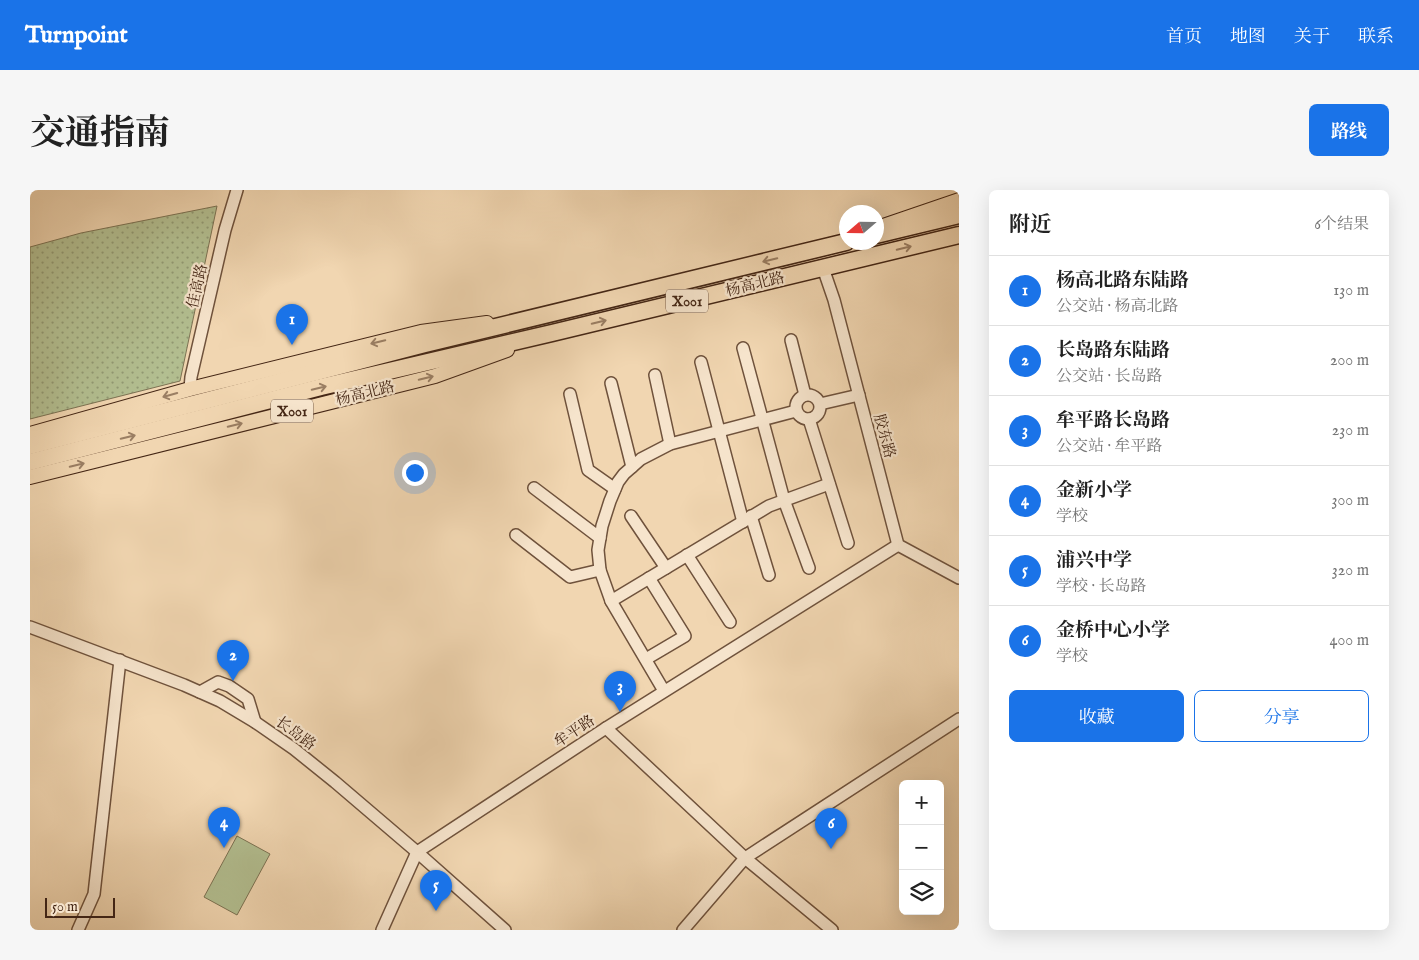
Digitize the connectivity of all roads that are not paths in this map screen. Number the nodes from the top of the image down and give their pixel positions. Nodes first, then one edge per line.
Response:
1 (237, 190) edge
2 (959, 200) edge
3 (959, 215) edge
4 (884, 225) edge
5 (884, 232) edge
6 (959, 235) edge
7 (839, 242) edge
8 (823, 268) junction
9 (547, 315) junction
10 (552, 334) junction
11 (790, 340) dead end
12 (743, 348) dead end
13 (701, 362) dead end
14 (654, 376) dead end
15 (611, 383) dead end
16 (190, 389) junction
17 (570, 394) dead end
18 (805, 395) junction
19 (859, 395) junction
20 (820, 404) junction
21 (796, 411) junction
22 (809, 419) junction
23 (763, 420) junction
24 (719, 431) junction
25 (30, 434) edge
26 (670, 444) junction
27 (30, 446) edge
28 (30, 462) edge
29 (632, 467) junction
30 (30, 477) edge
31 (829, 484) junction
32 (534, 488) dead end
33 (615, 489) junction
34 (784, 500) junction
35 (632, 516) dead end
36 (747, 519) junction
37 (516, 535) dead end
38 (600, 538) junction
39 (848, 543) dead end
40 (898, 545) junction
41 (687, 555) junction
42 (666, 568) junction
43 (808, 568) dead end
44 (600, 570) junction
45 (769, 575) dead end
46 (649, 578) junction
47 (959, 578) edge
48 (611, 601) junction
49 (730, 622) dead end
50 (30, 626) edge
51 (120, 660) junction
52 (646, 660) junction
53 (664, 691) junction
54 (200, 692) junction
55 (959, 719) edge
56 (255, 722) junction
57 (606, 728) junction
58 (417, 852) junction
59 (745, 858) junction
60 (78, 930) edge
61 (382, 930) edge
62 (505, 930) edge
63 (682, 930) edge
64 (832, 930) edge

1 - 16 street, 佳高路
2 - 4 main road
3 - 5 highway
8 -> 6 highway, 杨高北路 / X001
7 -> 9 highway, 杨高北路 / X001
10 -> 8 highway, 杨高北路 / X001
8 - 19 street, 胶东路
9 -> 16 main road, 杨高北路 / X001
9 - 27 highway, 杨高北路 / X001
28 -> 10 highway, 杨高北路 / X001
30 -> 10 main road, 杨高北路 / X001
11 - 18 street
12 - 23 street
13 - 24 street
14 - 26 street
15 - 29 street
16 -> 25 main road, 杨高北路 / X001
17 - 33 street
18 - 20 street
18 - 21 street
19 - 20 street
19 - 40 street, 胶东路
20 - 22 street
21 - 22 street
21 - 23 street
22 - 31 street
23 - 24 street
23 - 34 street
24 - 26 street
24 - 36 street
26 - 29 street
29 - 33 street
31 - 34 street
31 - 39 street
32 - 38 street
33 - 38 street
34 - 36 street
34 - 43 street
35 - 42 street
36 - 41 street
36 - 45 street
37 - 44 street
38 - 44 street
40 - 47 street
40 - 53 street, 牟平路
41 - 42 street
41 - 49 street
42 - 46 street
44 - 48 street
46 - 48 street
46 - 52 street
48 - 52 street
50 - 51 street, 长岛路
51 - 54 street, 长岛路
51 - 60 street
52 - 53 street
53 - 57 street, 牟平路
54 - 56 street, 长岛路
54 - 56 street
55 - 59 street
56 - 58 street, 长岛路
57 - 58 street, 牟平路
57 - 59 street
58 - 61 street
58 - 62 street, 长岛路
59 - 63 street
59 - 64 street

